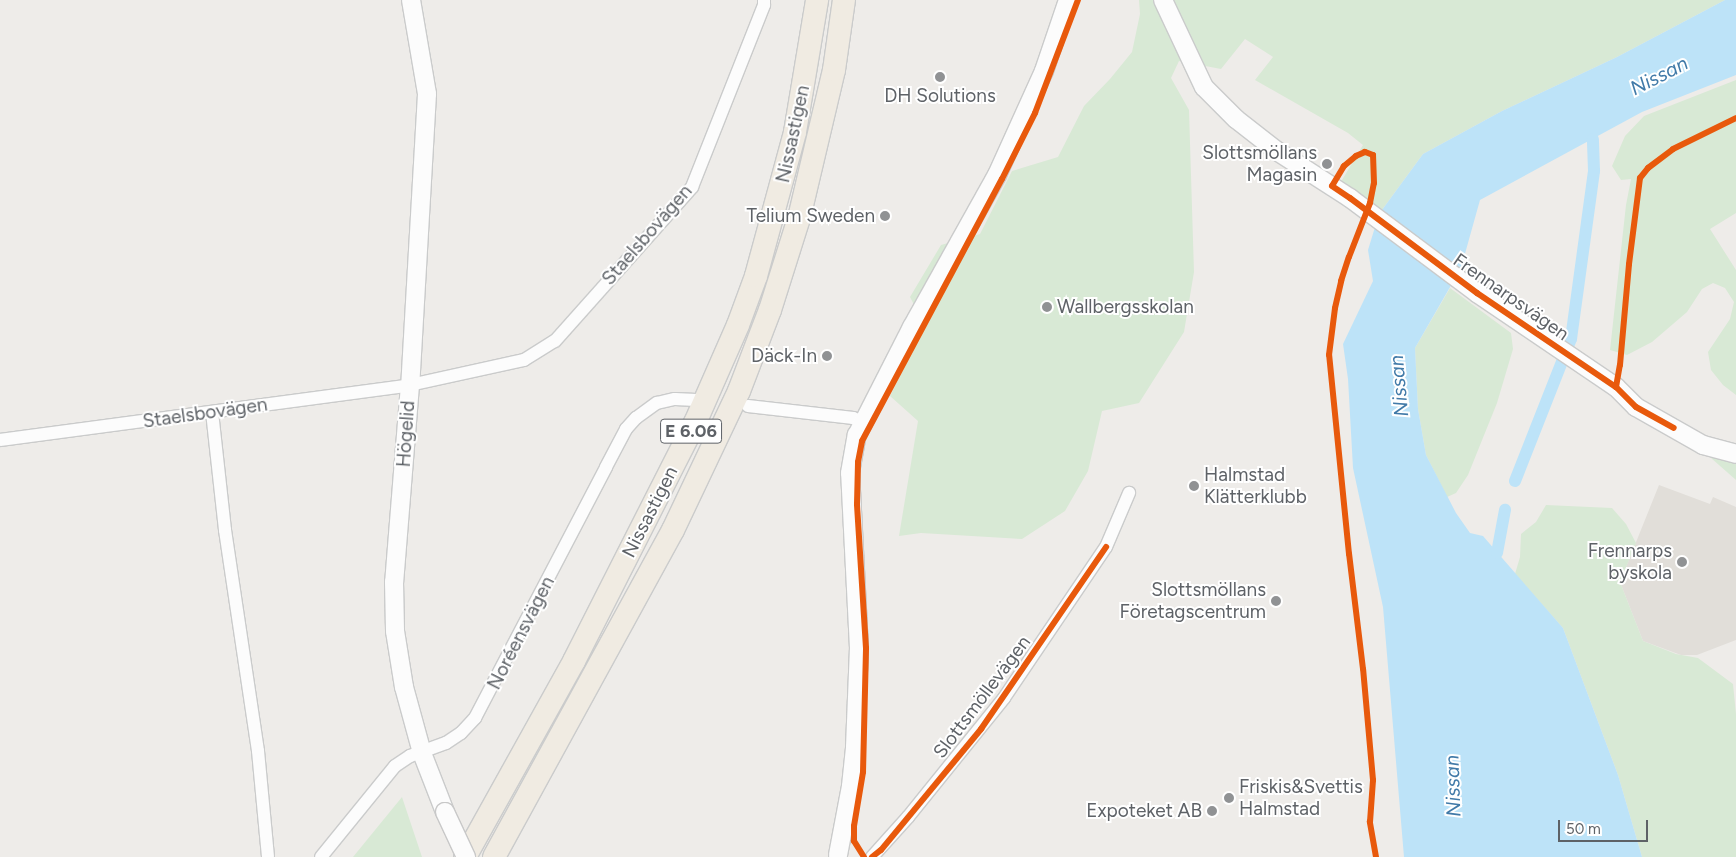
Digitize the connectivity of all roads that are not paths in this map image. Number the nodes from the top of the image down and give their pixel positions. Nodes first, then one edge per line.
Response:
1 (411, 0) edge
2 (764, 0) edge
3 (817, 0) edge
4 (844, 0) edge
5 (1068, 0) edge
6 (1163, 0) edge
7 (410, 386) junction
8 (696, 400) dead end
9 (748, 406) dead end
10 (212, 412) junction
11 (862, 422) junction
12 (0, 440) edge
13 (1736, 454) edge
14 (1129, 493) dead end
15 (422, 753) junction
16 (838, 856) edge
17 (268, 857) edge
18 (321, 857) edge
19 (466, 857) edge
20 (494, 857) edge
21 (872, 857) edge

1 - 7 street, Högelid
2 - 7 street, Staelsbovägen
3 - 19 highway, Nissastigen / E 6.06
4 - 20 highway, Nissastigen / E 6.06
5 - 11 street
6 - 13 street, Frennarpsvägen
7 - 10 street, Staelsbovägen
7 - 15 street, Högelid
8 - 15 street, Noréensvägen
9 - 11 street
10 - 12 street, Staelsbovägen
10 - 17 street
11 - 16 street
14 - 21 street, Slottsmöllevägen
15 - 18 street, Noréensvägen
15 - 19 street, Högelid, bridge

